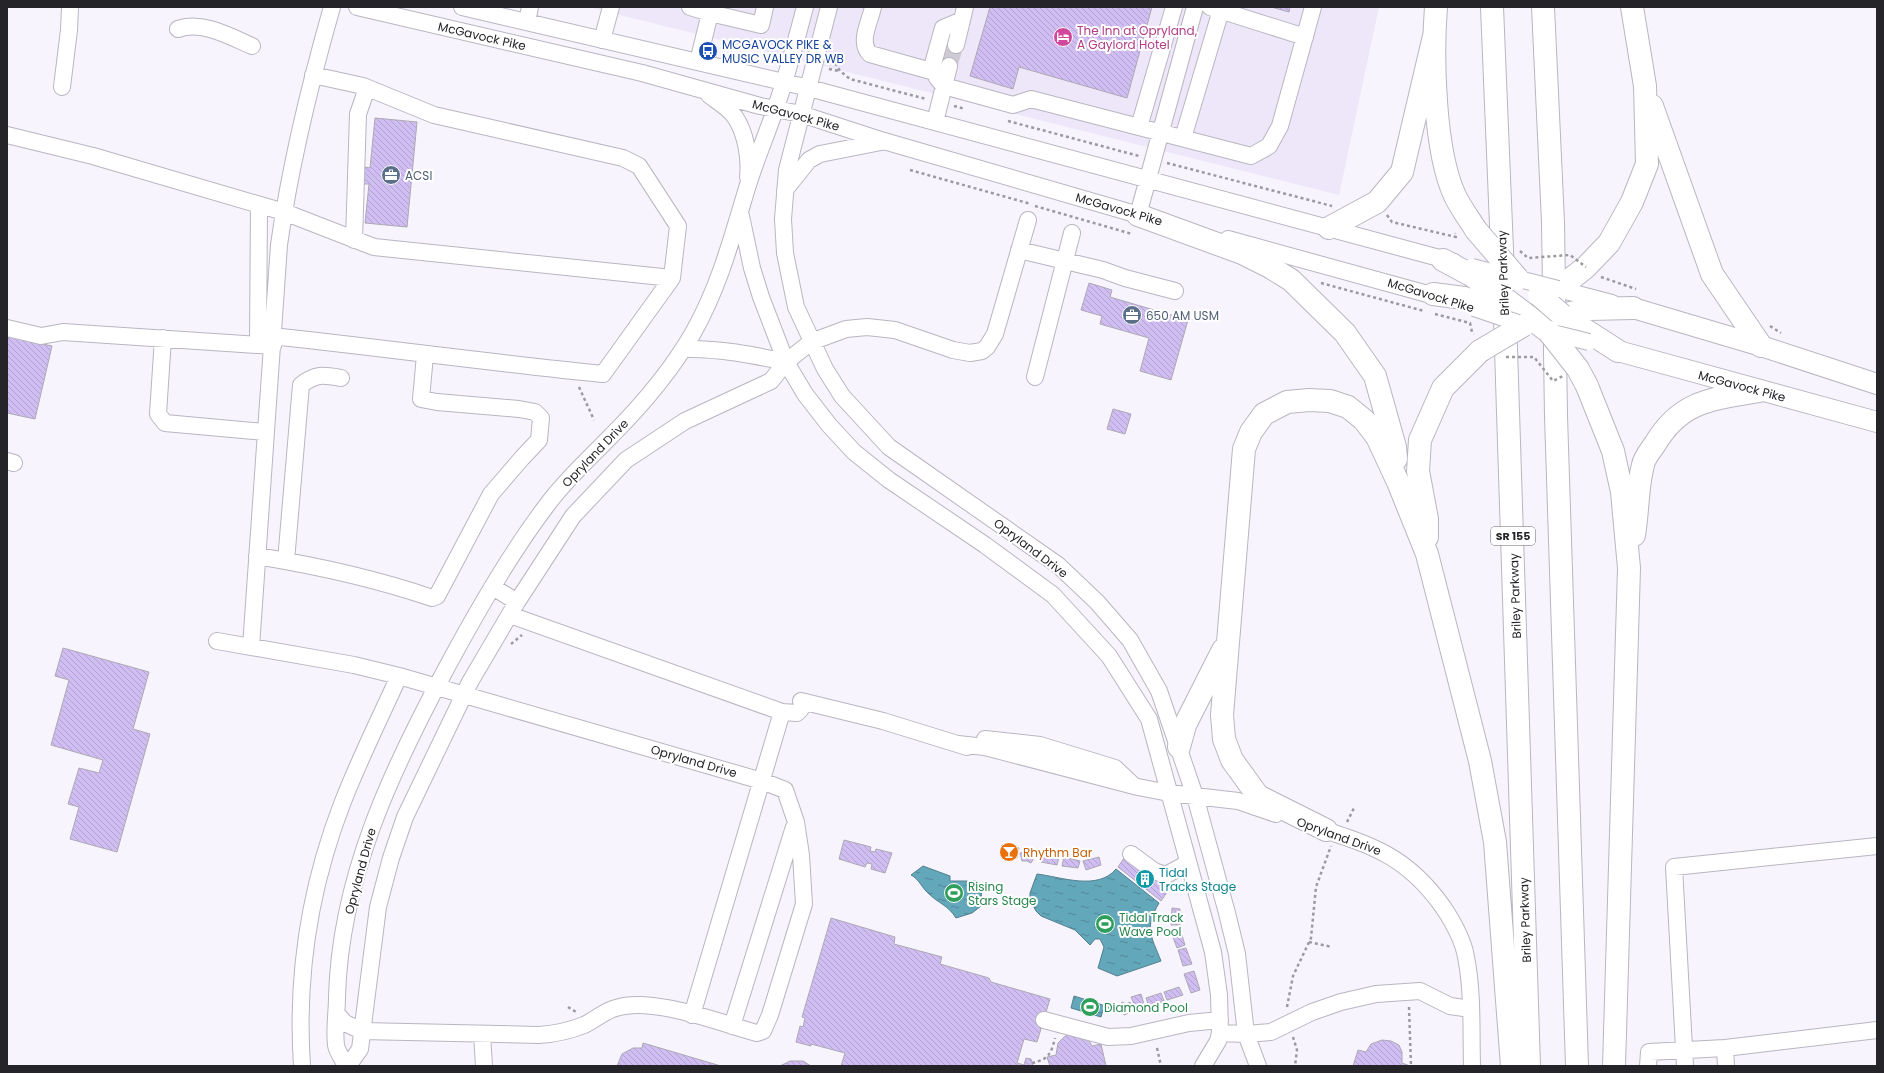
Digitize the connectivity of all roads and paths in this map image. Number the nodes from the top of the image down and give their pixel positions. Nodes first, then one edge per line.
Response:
1 (70, 7) edge
2 (332, 7) edge
3 (358, 7) edge
4 (462, 7) edge
5 (611, 7) edge
6 (690, 7) edge
7 (765, 7) edge
8 (805, 7) edge
9 (829, 7) edge
10 (874, 7) edge
11 (1174, 7) edge
12 (1195, 7) edge
13 (1313, 7) edge
14 (1436, 7) edge
15 (1492, 7) edge
16 (1543, 7) edge
17 (1632, 7) edge
18 (1215, 9) edge
19 (710, 13) junction
20 (964, 14) edge
21 (528, 15) edge
22 (178, 29) dead end
23 (1305, 36) junction
24 (1434, 36) junction
25 (602, 40) junction
26 (956, 45) tunnel mouth
27 (252, 46) dead end
28 (1184, 50) junction
29 (831, 56) dead end
30 (1207, 58) junction
31 (698, 62) junction
32 (949, 66) tunnel mouth
33 (931, 71) junction
34 (313, 75) junction
35 (785, 82) junction
36 (944, 86) junction
37 (1645, 86) junction
38 (62, 87) dead end
39 (367, 88) junction
40 (809, 88) junction
41 (703, 90) junction
42 (940, 102) junction
43 (776, 109) junction
44 (972, 111) dead end
45 (801, 114) junction
46 (1002, 119) dead end
47 (935, 122) junction
48 (1139, 127) junction
49 (1161, 133) junction
50 (7, 135) edge
51 (1183, 138) junction
52 (884, 141) junction
53 (1153, 160) junction
54 (1147, 179) junction
55 (747, 188) junction
56 (784, 190) junction
57 (1377, 202) junction
58 (259, 205) junction
59 (1339, 207) dead end
60 (284, 212) junction
61 (740, 213) junction
62 (1138, 215) junction
63 (1028, 220) dead end
64 (1329, 228) junction
65 (1476, 230) junction
66 (1072, 233) dead end
67 (354, 240) junction
68 (1516, 248) dead end
69 (1019, 250) junction
70 (1443, 260) joint
71 (1064, 261) junction
72 (1586, 267) junction
73 (1471, 271) junction
74 (672, 278) junction
75 (1518, 279) junction
76 (1175, 291) dead end
77 (1548, 292) junction
78 (1433, 294) joint
79 (1508, 300) junction
80 (1589, 303) junction
81 (1473, 304) junction
82 (1633, 308) joint
83 (1543, 323) junction
84 (7, 328) edge
85 (163, 338) junction
86 (268, 342) junction
87 (811, 342) junction
88 (1481, 344) junction
89 (1761, 346) junction
90 (684, 349) junction
91 (1618, 352) joint
92 (425, 355) junction
93 (786, 362) junction
94 (1034, 377) dead end
95 (1583, 377) junction
96 (341, 378) dead end
97 (1877, 384) edge
98 (579, 387) dead end
99 (1759, 391) junction
100 (594, 420) dead end
101 (1877, 422) edge
102 (265, 432) junction
103 (1398, 482) junction
104 (1427, 554) junction
105 (257, 556) junction
106 (286, 561) junction
107 (1629, 568) junction
108 (493, 587) junction
109 (514, 608) junction
110 (1228, 638) junction
111 (217, 641) dead end
112 (251, 646) junction
113 (399, 676) junction
114 (436, 687) junction
115 (463, 695) junction
116 (782, 712) junction
117 (959, 741) junction
118 (1179, 747) junction
119 (762, 781) junction
120 (1131, 783) junction
121 (1169, 793) junction
122 (1195, 796) junction
123 (1354, 808) dead end
124 (796, 822) junction
125 (1332, 832) junction
126 (1877, 846) edge
127 (1131, 854) dead end
128 (1188, 863) junction
129 (1309, 942) junction
130 (1332, 947) dead end
131 (1409, 1004) dead end
132 (1471, 1010) junction
133 (337, 1014) junction
134 (692, 1015) junction
135 (1051, 1022) joint
136 (1287, 1024) junction
137 (732, 1026) junction
138 (1877, 1030) edge
139 (362, 1031) junction
140 (1219, 1031) junction
141 (482, 1034) junction
142 (1246, 1034) junction
143 (1157, 1048) dead end
144 (1725, 1048) junction
145 (1685, 1059) edge
146 (1032, 1063) dead end
147 (302, 1066) edge
148 (347, 1066) edge
149 (484, 1066) edge
150 (1161, 1066) edge
151 (1203, 1066) edge
152 (1258, 1066) edge
153 (1295, 1066) edge
154 (1411, 1066) edge
155 (1472, 1066) edge
156 (1512, 1066) edge
157 (1530, 1066) edge
158 (1577, 1066) edge
159 (1614, 1066) edge
160 (1648, 1066) edge
161 (1726, 1066) edge

1 - 38 street
2 - 34 street
3 - 41 street, McGavock Pike
4 - 21 street, McGavock Pike
5 - 25 street
6 - 19 street
7 - 19 street
8 - 35 street, Opryland Drive
9 - 40 street, Opryland Drive
10 - 33 street
11 - 48 street
12 - 28 street
13 - 23 street
14 - 24 highway
15 - 157 highway, Briley Parkway / SR 155
16 - 158 highway
17 - 37 highway
18 - 23 street
18 - 30 street
19 - 31 street
20 - 26 street
20 - 33 street
21 - 25 street, McGavock Pike
22 - 27 street
23 - 51 street
24 - 57 highway
24 - 65 highway
25 - 31 street, McGavock Pike
28 - 30 street
28 - 49 street
29 - 42 path
30 - 51 street
31 - 35 street, McGavock Pike
32 - 36 street
33 - 36 street
34 - 39 street
34 - 60 street
35 - 40 street, McGavock Pike
35 - 43 street, Opryland Drive
36 - 42 street
36 - 48 street
37 - 72 highway
37 - 89 highway
39 - 67 street
39 - 74 street
40 - 45 street, Opryland Drive
40 - 47 street, McGavock Pike
41 - 43 street, McGavock Pike
41 - 55 street
42 - 44 path
42 - 47 street
43 - 45 street, McGavock Pike
43 - 55 street, Opryland Drive
45 - 52 street, McGavock Pike
45 - 56 street, Opryland Drive
46 - 53 path
47 - 54 street, McGavock Pike
48 - 49 street
49 - 51 street
49 - 53 street
50 - 58 street
52 - 56 street
52 - 62 street, McGavock Pike
53 - 54 street
53 - 59 path
54 - 62 street
54 - 64 street, McGavock Pike
55 - 61 street, Opryland Drive
56 - 87 street, Opryland Drive
57 - 64 highway
57 - 65 path
58 - 60 street
58 - 86 street
60 - 67 street
60 - 86 street
61 - 90 street, Opryland Drive
61 - 93 street, Opryland Drive
62 - 78 street, McGavock Pike
62 - 103 highway
63 - 69 street, Opryland Drive
64 - 70 street, McGavock Pike
65 - 75 highway, bridge
66 - 71 street
67 - 74 street
68 - 72 path, bridge
69 - 71 street
69 - 87 street, Opryland Drive
70 - 73 highway
71 - 76 street
71 - 94 street
72 - 77 highway
73 - 75 street, bridge
73 - 79 highway, bridge
74 - 92 street
75 - 77 highway, bridge
77 - 79 highway
77 - 80 street
77 - 83 highway, bridge
78 - 81 highway
79 - 81 highway, bridge
79 - 83 highway
80 - 82 highway
80 - 83 highway
81 - 83 street, McGavock Pike, bridge
82 - 89 main road
83 - 88 highway, bridge
83 - 91 highway
83 - 95 highway, bridge
84 - 85 street
85 - 86 street
85 - 102 street
86 - 92 street
86 - 102 street
87 - 93 street, Opryland Drive
87 - 118 street, Opryland Drive
88 - 95 path, bridge
88 - 104 highway
89 - 97 main road
90 - 93 street
90 - 108 street, Opryland Drive
91 - 99 main road, McGavock Pike
92 - 106 street
93 - 109 street, Opryland Drive
93 - 121 street, Opryland Drive
95 - 107 highway
96 - 106 street
98 - 100 path
99 - 101 main road, McGavock Pike
99 - 107 highway
102 - 105 street
103 - 104 highway
103 - 110 highway
104 - 156 highway
105 - 106 street
105 - 112 street
107 - 159 highway
108 - 109 street
108 - 114 street, Opryland Drive
109 - 115 street, Opryland Drive
109 - 116 street
110 - 118 highway
110 - 125 highway
111 - 112 street, Opryland Drive
112 - 113 street, Opryland Drive
113 - 114 street, Opryland Drive
113 - 147 street
114 - 115 street, Opryland Drive
114 - 133 street, Opryland Drive
115 - 119 street, Opryland Drive
115 - 139 street, Opryland Drive
116 - 117 street
116 - 119 street
117 - 120 street
117 - 120 street
117 - 120 street
118 - 122 street, Opryland Drive
119 - 124 street, Opryland Drive
119 - 134 street
120 - 121 street
121 - 122 street, Opryland Drive
121 - 128 street, Opryland Drive
122 - 125 street, Opryland Drive
122 - 142 street, Opryland Drive
123 - 125 path
124 - 137 street
124 - 137 street
125 - 129 path
125 - 132 street, Opryland Drive
126 - 145 street
127 - 128 street
128 - 140 street, Opryland Drive
129 - 130 path
129 - 136 path
131 - 154 path
132 - 136 street
132 - 155 street, Opryland Drive
133 - 139 street
133 - 148 street, Opryland Drive
134 - 137 street
134 - 141 street
135 - 140 street
135 - 146 path
136 - 142 street
136 - 153 path
138 - 144 street
139 - 141 street
139 - 148 street, Opryland Drive
140 - 142 street
140 - 151 street
141 - 149 street
142 - 152 street, Opryland Drive
143 - 150 path
144 - 145 street
144 - 161 street
145 - 160 street

